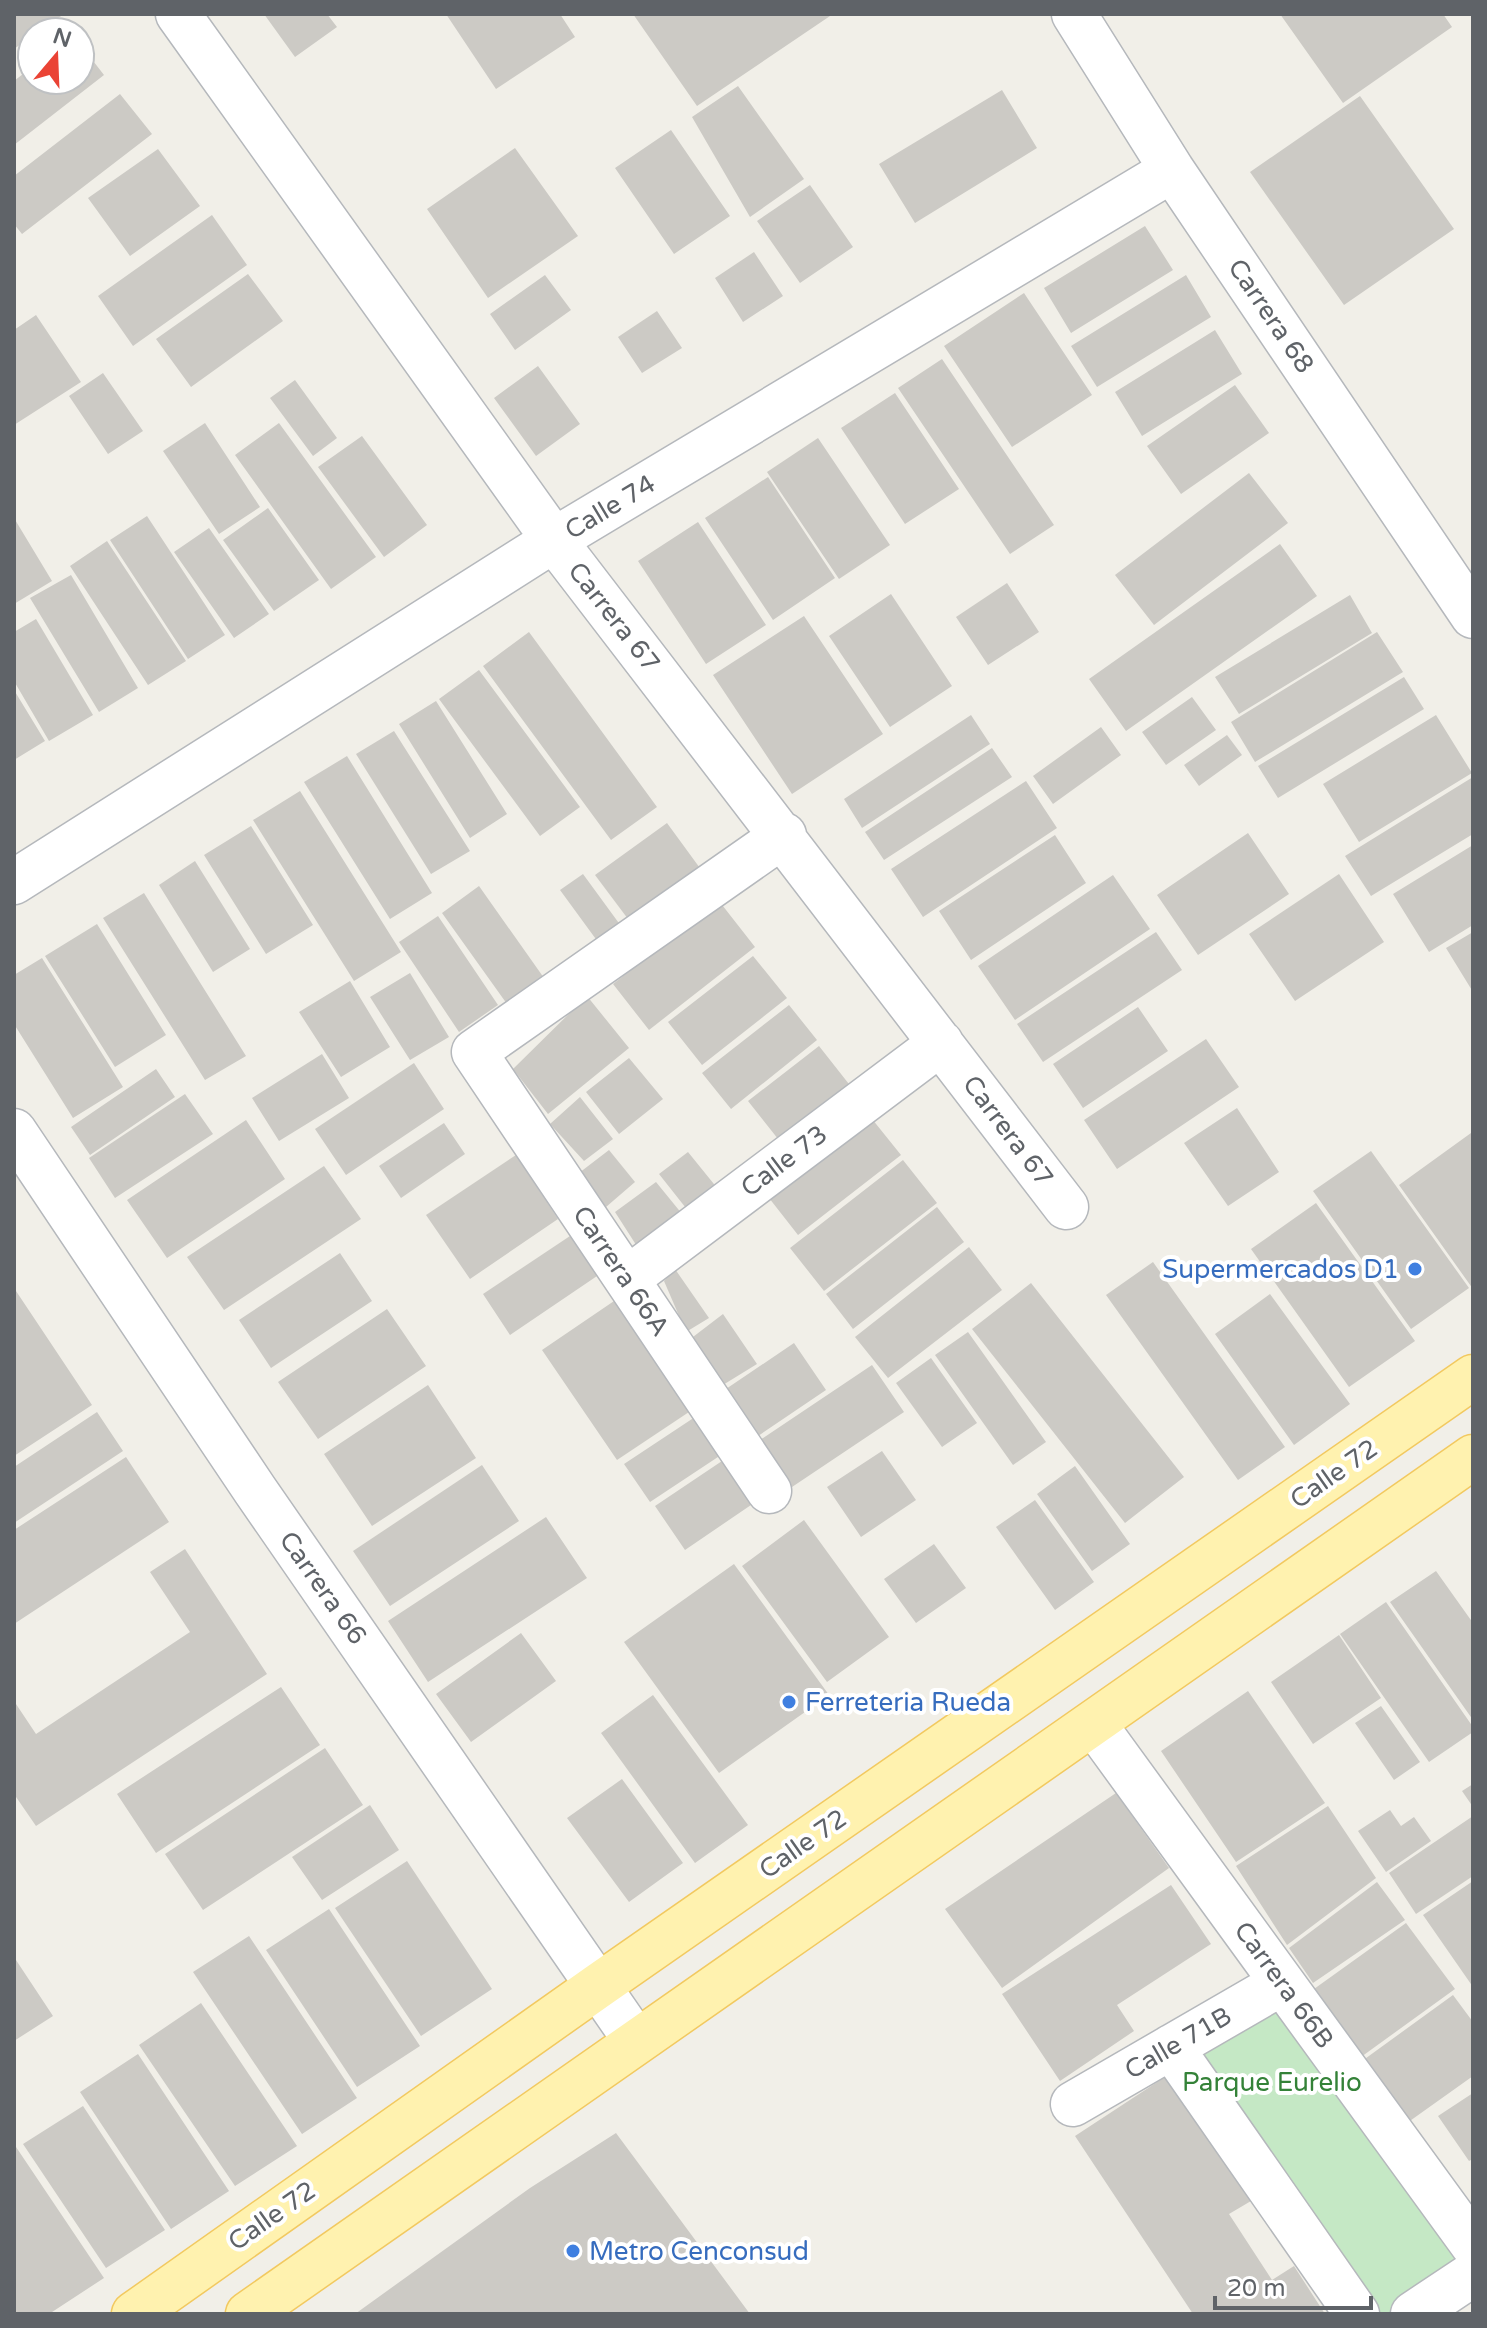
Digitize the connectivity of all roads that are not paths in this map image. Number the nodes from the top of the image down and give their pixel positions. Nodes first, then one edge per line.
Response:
1 (178, 14) edge
2 (1074, 14) edge
3 (1172, 170) junction
4 (554, 540) junction
5 (1473, 616) edge
6 (784, 835) junction
7 (14, 882) edge
8 (941, 1043) junction
9 (14, 1131) edge
10 (1066, 1207) dead end
11 (627, 1279) junction
12 (1473, 1377) edge
13 (1473, 1457) edge
14 (769, 1491) dead end
15 (1094, 1724) junction
16 (1282, 1983) junction
17 (598, 1986) junction
18 (636, 2041) junction
19 (1171, 2047) junction
20 (1073, 2104) dead end
21 (1473, 2245) edge
22 (1473, 2274) edge
23 (134, 2314) edge
24 (248, 2314) edge
25 (1357, 2314) edge
26 (1413, 2314) edge

1 - 4 street, Carrera 67
2 - 3 street, Carrera 68
3 - 4 street, Calle 74
3 - 5 street, Carrera 68
4 - 6 street, Carrera 67
4 - 7 street, Calle 74
6 - 8 street, Carrera 67
6 - 11 street, Carrera 66A
8 - 10 street, Carrera 67
8 - 11 street, Calle 73
9 - 17 street, Carrera 66
11 - 14 street, Carrera 66A
12 - 17 main road, Calle 72
13 - 15 main road
15 - 16 street, Carrera 66B
15 - 18 main road
16 - 19 street, Calle 71B
16 - 21 street, Carrera 66B
17 - 18 street, Carrera 66
17 - 23 main road, Calle 72
18 - 24 main road
19 - 20 street, Calle 71B
19 - 25 street
22 - 26 street

